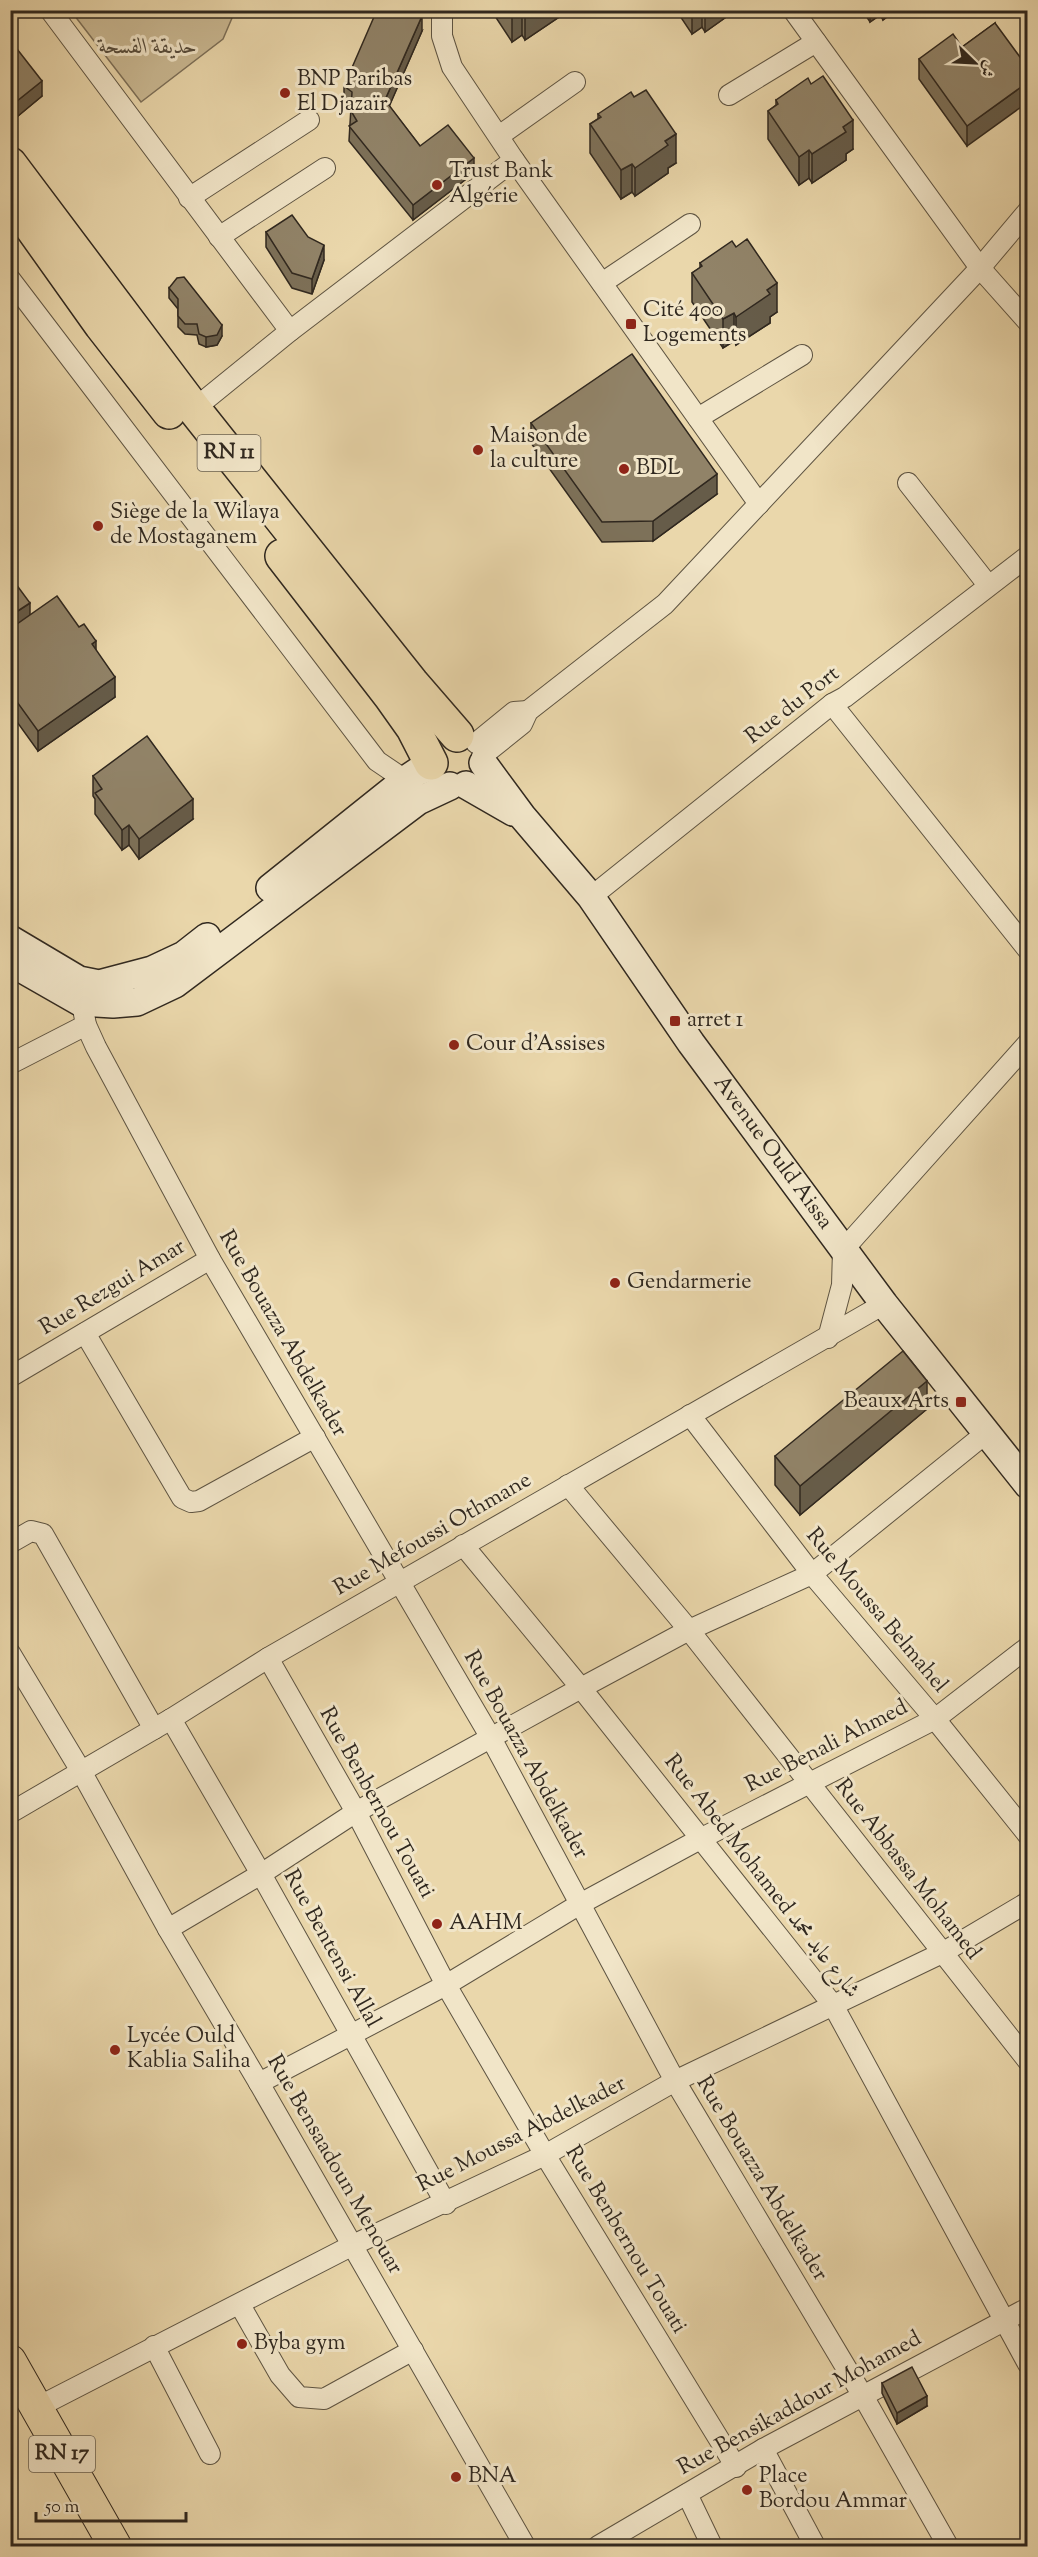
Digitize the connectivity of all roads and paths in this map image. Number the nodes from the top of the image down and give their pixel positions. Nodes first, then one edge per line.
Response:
1 (50, 10) edge
2 (442, 10) edge
3 (793, 10) edge
4 (816, 42) junction
5 (575, 82) dead end
6 (729, 95) dead end
7 (309, 120) dead end
8 (499, 136) junction
9 (514, 160) junction
10 (325, 168) dead end
11 (14, 185) edge
12 (189, 198) junction
13 (1028, 211) edge
14 (690, 224) dead end
15 (219, 237) junction
16 (980, 268) junction
17 (10, 279) edge
18 (602, 283) junction
19 (1028, 322) edge
20 (290, 330) junction
21 (802, 355) dead end
22 (194, 409) junction
23 (698, 418) junction
24 (908, 483) dead end
25 (759, 504) junction
26 (1028, 556) edge
27 (988, 585) junction
28 (832, 704) junction
29 (474, 749) junction
30 (437, 776) junction
31 (522, 816) junction
32 (591, 897) junction
33 (10, 939) edge
34 (1028, 950) edge
35 (10, 962) edge
36 (82, 1002) junction
37 (1028, 1043) edge
38 (10, 1064) edge
39 (843, 1250) junction
40 (210, 1259) junction
41 (884, 1304) junction
42 (85, 1333) junction
43 (828, 1338) junction
44 (10, 1377) edge
45 (690, 1415) junction
46 (985, 1434) junction
47 (315, 1437) junction
48 (568, 1485) junction
49 (1028, 1485) edge
50 (10, 1543) edge
51 (463, 1545) junction
52 (812, 1574) junction
53 (400, 1584) junction
54 (689, 1630) junction
55 (1028, 1647) edge
56 (10, 1653) edge
57 (268, 1658) junction
58 (581, 1688) junction
59 (935, 1719) junction
60 (162, 1724) junction
61 (491, 1738) junction
62 (81, 1771) junction
63 (808, 1783) junction
64 (356, 1812) junction
65 (10, 1813) edge
66 (1028, 1835) edge
67 (702, 1838) junction
68 (261, 1874) junction
69 (1028, 1902) edge
70 (580, 1904) junction
71 (168, 1929) junction
72 (942, 1953) junction
73 (446, 1985) junction
74 (833, 2005) junction
75 (352, 2036) junction
76 (1028, 2061) edge
77 (675, 2081) junction
78 (260, 2083) junction
79 (545, 2156) junction
80 (446, 2204) junction
81 (353, 2245) junction
82 (240, 2304) junction
83 (1028, 2308) edge
84 (1003, 2321) junction
85 (154, 2346) junction
86 (413, 2350) junction
87 (10, 2361) edge
88 (1028, 2364) edge
89 (863, 2397) junction
90 (36, 2408) junction
91 (763, 2449) junction
92 (210, 2454) dead end
93 (735, 2467) junction
94 (687, 2493) junction
95 (115, 2547) edge
96 (525, 2547) edge
97 (598, 2547) edge
98 (712, 2547) edge
99 (816, 2547) edge
100 (948, 2547) edge

1 - 12 street
2 - 8 street
3 - 4 street
4 - 6 street
4 - 16 street
5 - 8 street
7 - 12 street
8 - 9 street
9 - 18 street
9 - 20 street
10 - 15 street
11 - 22 highway, RN 11
11 - 30 highway, RN 11
12 - 15 street
13 - 16 street
14 - 18 street
15 - 20 street
16 - 19 street
16 - 25 street
17 - 30 street
18 - 23 street
20 - 22 street
21 - 23 street
22 - 29 highway, RN 11
23 - 25 street
24 - 27 street
25 - 29 street
26 - 27 street, Rue du Port
27 - 28 street, Rue du Port
28 - 32 street, Rue du Port
28 - 34 street
29 - 30 main road
29 - 30 main road
29 - 31 main road, Avenue Ould Aissa
30 - 31 main road
30 - 36 main road
30 - 36 main road
31 - 32 main road, Avenue Ould Aissa
32 - 39 main road, Avenue Ould Aissa
33 - 36 main road
35 - 36 main road
36 - 38 street
36 - 40 street, Rue Bouazza Abdelkader
37 - 39 street
39 - 41 main road, Avenue Ould Aissa
39 - 43 street
40 - 42 street, Rue Rezgui Amar
40 - 47 street, Rue Bouazza Abdelkader
41 - 43 street, Rue Mefoussi Othmane
41 - 46 main road, Avenue Ould Aissa
42 - 44 street, Rue Rezgui Amar
42 - 47 street
43 - 45 street, Rue Mefoussi Othmane
45 - 48 street, Rue Mefoussi Othmane
45 - 52 street, Rue Moussa Belmahel
46 - 49 main road, Avenue Ould Aissa
46 - 52 street
47 - 53 street, Rue Bouazza Abdelkader
48 - 51 street, Rue Mefoussi Othmane
48 - 54 street, Rue Abbassa Mohamed
50 - 60 street, Rue Bentensi Allal
51 - 53 street, Rue Mefoussi Othmane
51 - 58 street, Rue Abed Mohamed شارع عابد محمد
52 - 54 street
52 - 59 street, Rue Moussa Belmahel
53 - 57 street, Rue Mefoussi Othmane
53 - 61 street, Rue Bouazza Abdelkader
54 - 58 street
54 - 63 street, Rue Abbassa Mohamed
55 - 59 street, Rue Benali Ahmed
56 - 62 street, Rue Bensaadoun Menouar
57 - 60 street, Rue Mefoussi Othmane
57 - 64 street, Rue Benbernou Touati
58 - 61 street
58 - 67 street, Rue Abed Mohamed شارع عابد محمد
59 - 63 street, Rue Benali Ahmed
59 - 66 street, Rue Moussa Belmahel
60 - 62 street, Rue Mefoussi Othmane
60 - 68 street, Rue Bentensi Allal
61 - 64 street
61 - 70 street, Rue Bouazza Abdelkader
62 - 65 street, Rue Mefoussi Othmane
62 - 71 street, Rue Bensaadoun Menouar
63 - 67 street, Rue Benali Ahmed
63 - 72 street, Rue Abbassa Mohamed
64 - 68 street
64 - 73 street, Rue Benbernou Touati
67 - 70 street, Rue Benali Ahmed
67 - 74 street, Rue Abed Mohamed شارع عابد محمد
68 - 71 street
68 - 75 street, Rue Bentensi Allal
69 - 72 street, Rue Moussa Abdelkader
70 - 73 street, Rue Benali Ahmed
70 - 77 street, Rue Bouazza Abdelkader
71 - 78 street, Rue Bensaadoun Menouar
72 - 74 street, Rue Moussa Abdelkader
72 - 76 street, Rue Abbassa Mohamed
73 - 75 street, Rue Benali Ahmed
73 - 79 street, Rue Benbernou Touati
74 - 77 street, Rue Moussa Abdelkader
74 - 84 street, Rue Abed Mohamed شارع عابد محمد
75 - 78 street, Rue Benali Ahmed
75 - 80 street, Rue Bentensi Allal
77 - 79 street, Rue Moussa Abdelkader
77 - 89 street, Rue Bouazza Abdelkader
78 - 81 street, Rue Bensaadoun Menouar
79 - 80 street, Rue Moussa Abdelkader
79 - 93 street, Rue Benbernou Touati
80 - 81 street, Rue Moussa Abdelkader
81 - 82 street, Rue Moussa Abdelkader
81 - 86 street, Rue Bensaadoun Menouar
82 - 85 street, Rue Moussa Abdelkader
82 - 86 street
83 - 84 street, Rue Bensikaddour Mohamed
84 - 88 street, Rue Abed Mohamed شارع عابد محمد
84 - 89 street, Rue Bensikaddour Mohamed
85 - 90 street, Rue Moussa Abdelkader
85 - 92 street
86 - 96 street, Rue Bensaadoun Menouar
87 - 90 main road, RN 17
89 - 91 street, Rue Bensikaddour Mohamed
89 - 100 street, Rue Bouazza Abdelkader
90 - 95 main road, RN 17
91 - 93 street, Rue Bensikaddour Mohamed
91 - 99 street
93 - 94 street, Rue Bensikaddour Mohamed
94 - 97 street, Rue Bensikaddour Mohamed
94 - 98 street

